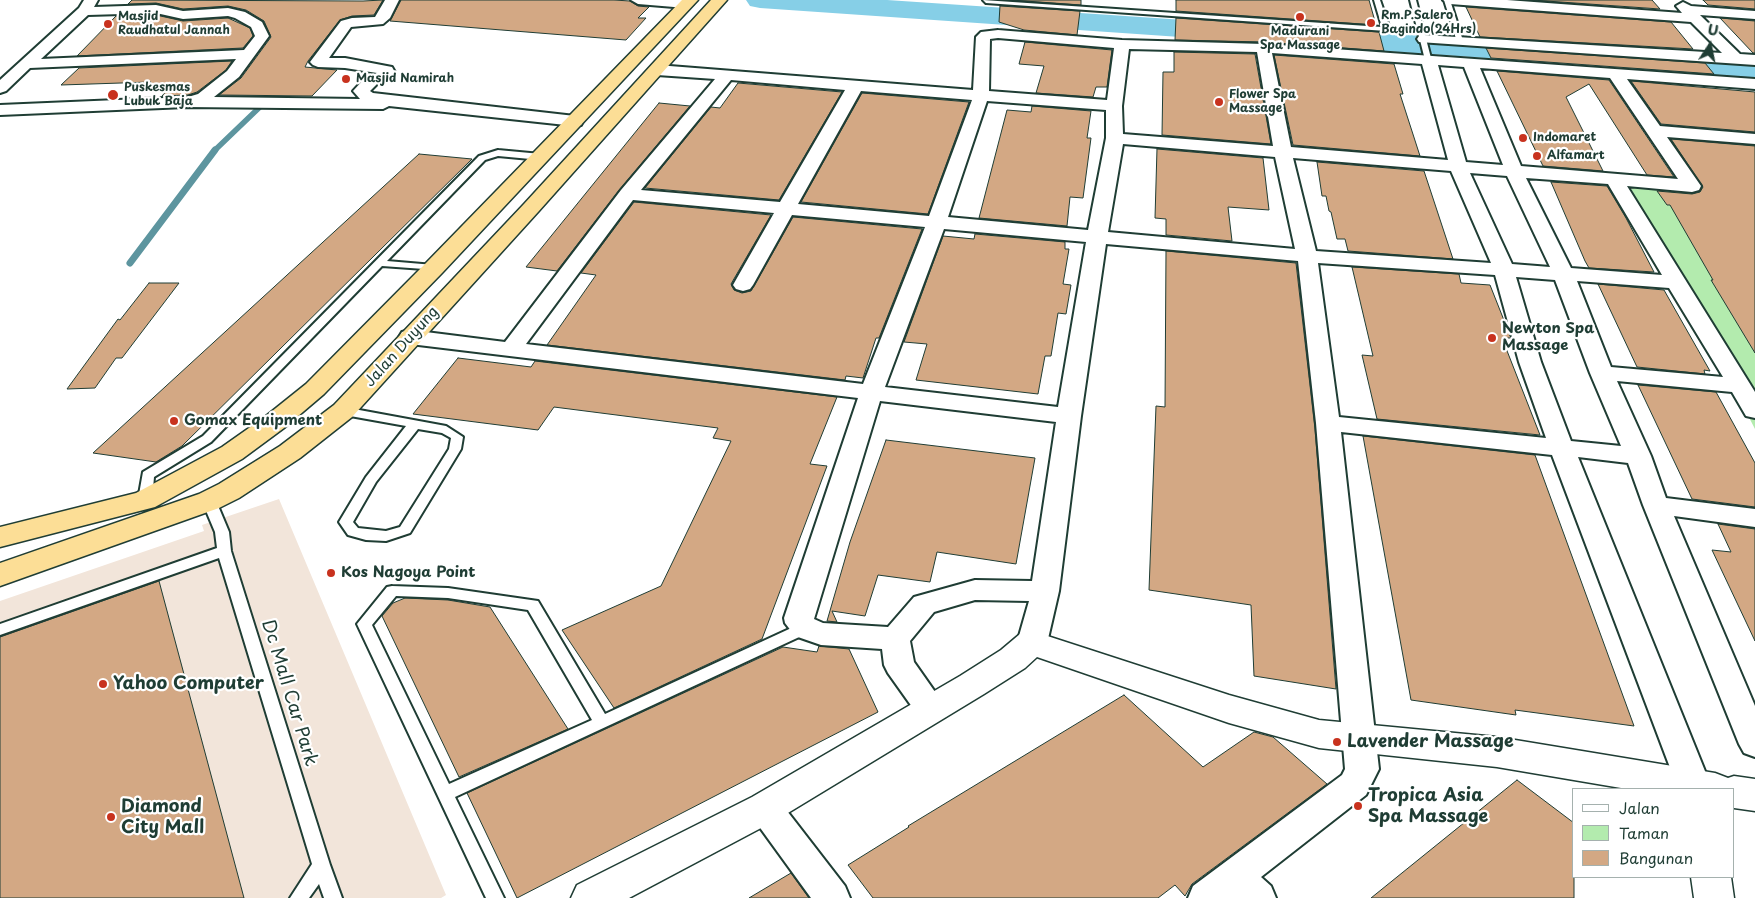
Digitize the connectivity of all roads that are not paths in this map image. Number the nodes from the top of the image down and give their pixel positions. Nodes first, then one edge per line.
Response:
1 (392, 0) edge
2 (638, 0) edge
3 (1100, 0) edge
4 (1377, 0) edge
5 (1413, 0) edge
6 (1448, 0) edge
7 (986, 1) edge
8 (689, 2) edge
9 (716, 3) edge
10 (88, 5) edge
11 (1584, 5) edge
12 (232, 6) edge
13 (1098, 8) junction
14 (1687, 10) edge
15 (1755, 15) edge
16 (1461, 42) junction
17 (1122, 44) junction
18 (1264, 48) junction
19 (1427, 49) junction
20 (249, 54) junction
21 (1747, 62) edge
22 (1470, 63) junction
23 (27, 64) junction
24 (657, 70) junction
25 (1616, 75) junction
26 (726, 76) junction
27 (1755, 84) edge
28 (856, 85) junction
29 (0, 88) edge
30 (981, 96) junction
31 (186, 102) junction
32 (400, 104) junction
33 (1114, 106) junction
34 (0, 110) edge
35 (575, 121) junction
36 (1654, 131) junction
37 (1116, 138) junction
38 (1755, 138) edge
39 (1284, 152) junction
40 (541, 158) junction
41 (1459, 168) junction
42 (1515, 173) junction
43 (1614, 180) junction
44 (628, 194) junction
45 (495, 204) junction
46 (531, 208) junction
47 (788, 209) junction
48 (936, 223) junction
49 (1097, 236) junction
50 (1307, 256) junction
51 (380, 263) junction
52 (434, 268) junction
53 (1504, 270) junction
54 (1563, 273) junction
55 (1675, 282) junction
56 (743, 285) dead end
57 (410, 337) junction
58 (512, 348) junction
59 (1602, 373) junction
60 (1740, 386) junction
61 (871, 393) junction
62 (343, 411) junction
63 (1755, 411) edge
64 (1069, 416) junction
65 (1328, 423) junction
66 (414, 426) junction
67 (1562, 448) junction
68 (1638, 456) junction
69 (145, 500) junction
70 (209, 500) junction
71 (1656, 505) junction
72 (1755, 518) edge
73 (0, 537) edge
74 (224, 551) junction
75 (0, 575) edge
76 (1045, 591) junction
77 (805, 628) junction
78 (0, 630) edge
79 (894, 639) junction
80 (1032, 643) junction
81 (931, 709) junction
82 (602, 723) junction
83 (1360, 738) junction
84 (1755, 744) edge
85 (1701, 788) edge
86 (1735, 792) edge
87 (445, 794) junction
88 (1755, 796) edge
89 (765, 808) junction
90 (321, 865) junction
91 (1711, 878) edge
92 (1246, 886) edge
93 (299, 898) edge
94 (333, 898) edge
95 (495, 898) edge
96 (592, 898) edge
97 (832, 898) edge
98 (1206, 898) edge
99 (1714, 898) edge

1 - 32 street
2 - 8 street
3 - 13 lane
4 - 13 lane
5 - 19 lane
6 - 11 street
6 - 16 lane
7 - 13 lane
8 - 35 highway, Jalan Duyung
9 - 24 highway, Jalan Duyung
10 - 12 street
10 - 23 street
11 - 14 street
12 - 20 street
14 - 15 street
14 - 21 street
16 - 19 street
16 - 21 street
17 - 18 street
17 - 30 street
17 - 33 street
18 - 19 street
18 - 39 street
19 - 22 street
19 - 41 street
20 - 23 street
20 - 31 street
22 - 25 street
22 - 42 street
23 - 29 street
24 - 26 street
24 - 46 highway, Jalan Duyung
25 - 27 street
25 - 36 street
26 - 28 street
26 - 44 street
28 - 30 street
28 - 47 street
30 - 33 street
30 - 48 street
31 - 32 street
31 - 34 street
32 - 35 street
33 - 37 street
35 - 40 highway, Jalan Duyung
36 - 38 street
36 - 43 street
37 - 39 street
37 - 49 street
39 - 41 street
39 - 50 street
40 - 45 highway, Jalan Duyung
40 - 51 lane
41 - 42 street
41 - 53 street
42 - 43 street
42 - 54 street
43 - 55 street
44 - 47 street
44 - 58 street
45 - 46 highway
45 - 52 highway, Jalan Duyung
46 - 57 highway, Jalan Duyung
47 - 48 street
47 - 56 street
48 - 49 street
48 - 61 street
49 - 50 street
49 - 64 street
50 - 53 street
50 - 65 street
51 - 52 lane
51 - 69 lane
52 - 69 highway, Jalan Duyung
53 - 54 street
53 - 67 street
54 - 55 street
54 - 59 street
55 - 60 street
57 - 58 street
57 - 62 highway, Jalan Duyung
58 - 61 street
59 - 60 street
59 - 68 street
60 - 63 street
61 - 64 street
61 - 77 street
62 - 66 lane
62 - 70 highway, Jalan Duyung
64 - 76 street
65 - 67 street
65 - 83 street
66 - 66 lane
67 - 68 street
67 - 85 street
68 - 71 street
69 - 73 highway, Jalan Duyung
70 - 74 lane, Dc Mall Car Park
70 - 75 highway, Jalan Duyung
71 - 72 street
71 - 84 street
74 - 78 lane
74 - 90 lane, Dc Mall Car Park
76 - 79 street
76 - 80 street
77 - 79 street
77 - 82 lane
79 - 81 street
80 - 81 street
80 - 83 street
81 - 89 street
82 - 87 lane
82 - 87 lane
83 - 85 street
83 - 92 street
86 - 88 street
87 - 95 lane
89 - 96 street
89 - 97 street
90 - 93 lane
90 - 94 lane, Dc Mall Car Park
91 - 99 street
92 - 98 street

